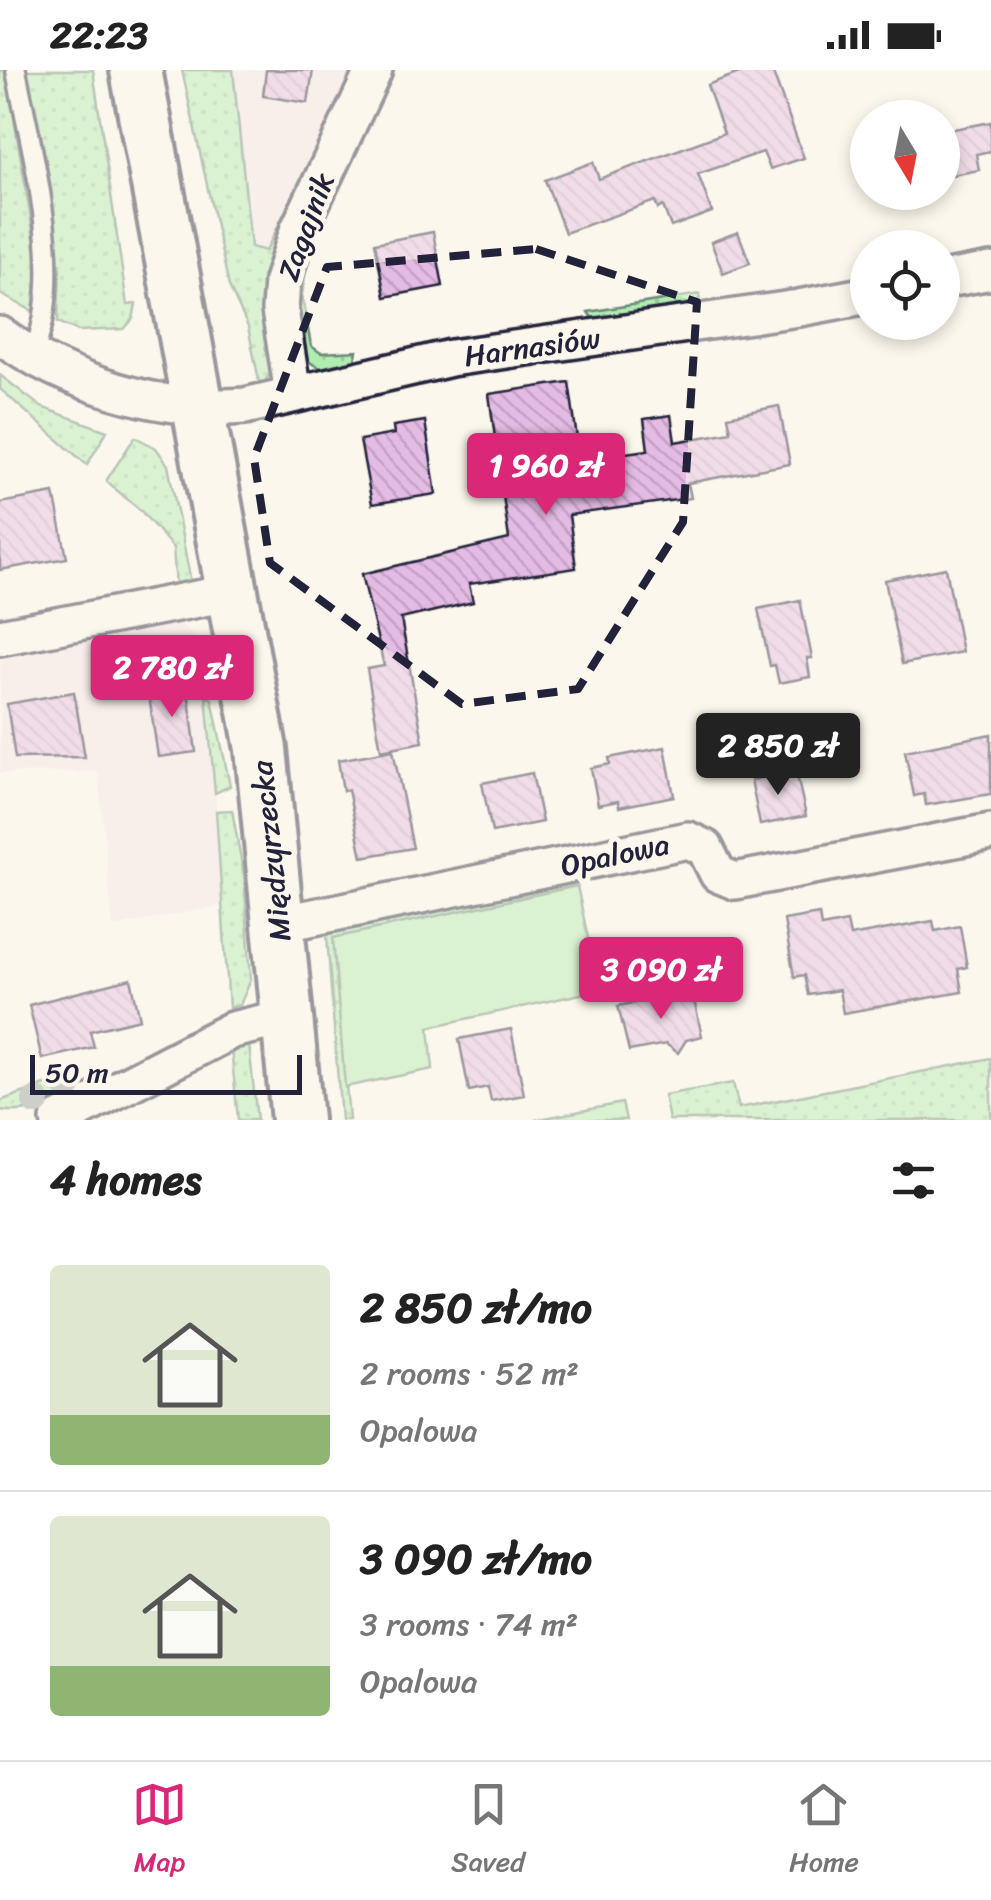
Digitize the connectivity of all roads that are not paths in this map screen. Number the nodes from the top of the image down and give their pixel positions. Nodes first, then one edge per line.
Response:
1 (16, 70) edge
2 (136, 70) edge
3 (374, 70) edge
4 (991, 271) edge
5 (960, 277) edge
6 (850, 298) edge
7 (0, 335) edge
8 (31, 357) junction
9 (293, 394) junction
10 (199, 406) junction
11 (234, 592) junction
12 (0, 637) edge
13 (991, 832) edge
14 (280, 924) junction
15 (287, 1016) junction
16 (59, 1120) edge
17 (297, 1120) edge

1 - 8 lane
2 - 10 main road, Międzyrzecka
3 - 9 street, Zagajnik
4 - 5 street
6 - 9 street, Harnasiów
7 - 8 street
8 - 10 street
9 - 10 street, Harnasiów
10 - 11 main road, Międzyrzecka
11 - 12 street
11 - 14 main road, Międzyrzecka
13 - 14 street, Opalowa
14 - 15 main road, Międzyrzecka
15 - 16 street
15 - 17 main road, Międzyrzecka

